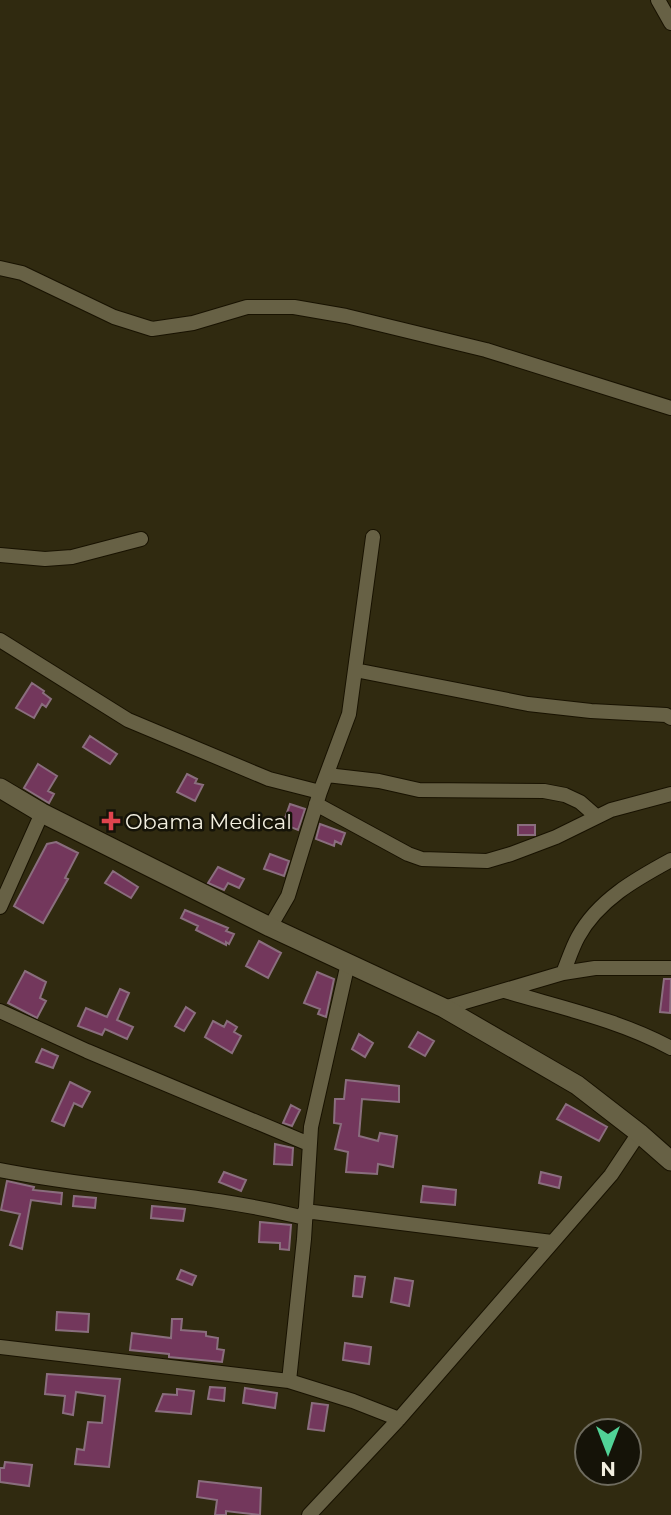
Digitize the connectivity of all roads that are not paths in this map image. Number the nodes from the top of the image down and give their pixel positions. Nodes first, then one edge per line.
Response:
1 (658, 0) edge
2 (671, 23) edge
3 (0, 268) edge
4 (671, 408) edge
5 (373, 537) dead end
6 (142, 540) dead end
7 (0, 555) edge
8 (0, 640) edge
9 (355, 670) junction
10 (671, 718) edge
11 (327, 775) junction
12 (0, 788) edge
13 (671, 793) edge
14 (318, 798) junction
15 (42, 813) junction
16 (596, 816) junction
17 (671, 860) edge
18 (0, 907) edge
19 (270, 927) junction
20 (348, 963) junction
21 (671, 968) edge
22 (563, 972) junction
23 (505, 991) junction
24 (444, 1009) junction
25 (0, 1011) edge
26 (671, 1048) edge
27 (639, 1133) junction
28 (309, 1144) junction
29 (671, 1161) edge
30 (0, 1170) edge
31 (305, 1215) junction
32 (552, 1242) junction
33 (0, 1347) edge
34 (289, 1381) junction
35 (399, 1419) junction
36 (309, 1515) edge

1 - 2 street
3 - 4 street
5 - 9 street
6 - 7 street
8 - 14 street
9 - 10 street
9 - 11 street
11 - 14 street
11 - 16 street
12 - 15 street
13 - 16 street
14 - 16 street
14 - 19 street
15 - 18 street
15 - 19 street
17 - 22 street
19 - 20 street
20 - 24 street
20 - 28 street
21 - 22 street
22 - 23 street
23 - 24 street
23 - 26 street
24 - 27 street
25 - 28 street
27 - 29 street
27 - 32 street
28 - 31 street
30 - 31 street
31 - 32 street
31 - 34 street
32 - 35 street
33 - 34 street
34 - 35 street
35 - 36 street

